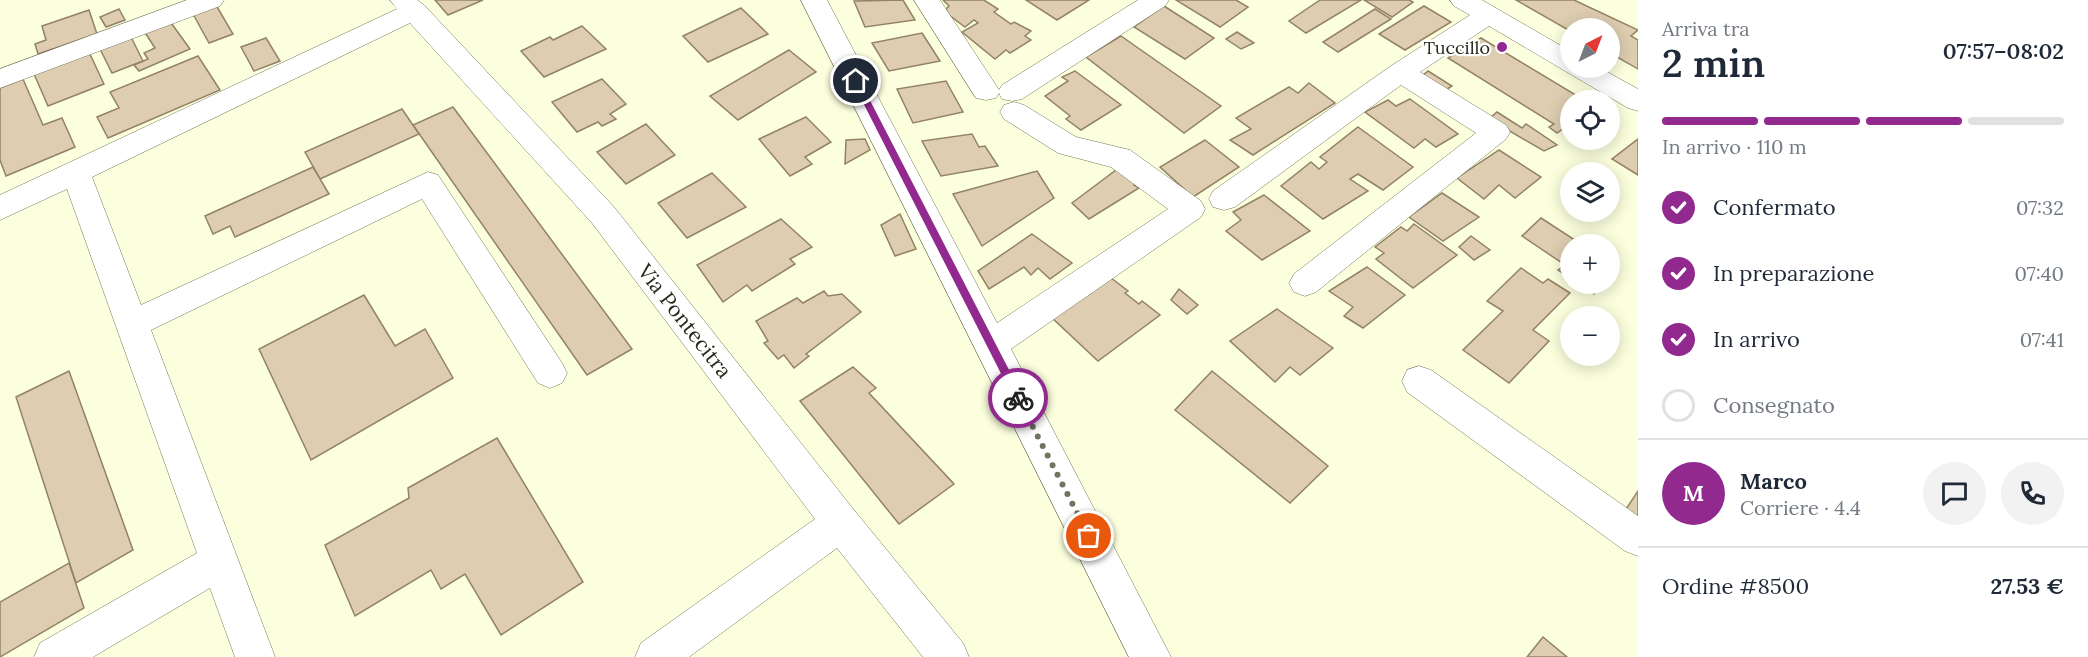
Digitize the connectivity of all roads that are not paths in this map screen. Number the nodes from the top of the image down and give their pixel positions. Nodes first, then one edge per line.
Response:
1 (211, 0) edge
2 (814, 0) edge
3 (927, 0) edge
4 (1156, 0) edge
5 (1463, 0) edge
6 (409, 5) edge
7 (1488, 15) junction
8 (1560, 56) edge
9 (1400, 72) junction
10 (1598, 78) edge
11 (0, 79) edge
12 (1004, 98) junction
13 (1638, 101) edge
14 (76, 172) junction
15 (1224, 199) dead end
16 (0, 208) edge
17 (1305, 283) dead end
18 (132, 324) junction
19 (991, 345) junction
20 (550, 373) dead end
21 (1419, 381) dead end
22 (841, 523) junction
23 (1638, 538) edge
24 (220, 561) junction
25 (54, 657) edge
26 (255, 657) edge
27 (656, 657) edge
28 (949, 657) edge
29 (1151, 657) edge

1 - 11 street
2 - 19 street
3 - 12 street
4 - 12 street
5 - 7 street
6 - 14 street
6 - 22 street, Via Pontecitra
7 - 8 street
7 - 9 street
9 - 15 street
9 - 17 street
10 - 13 street
12 - 19 street
14 - 16 street
14 - 18 street
18 - 20 street
18 - 24 street
19 - 29 street
21 - 23 street
22 - 27 street
22 - 28 street, Via Pontecitra
24 - 25 street
24 - 26 street

